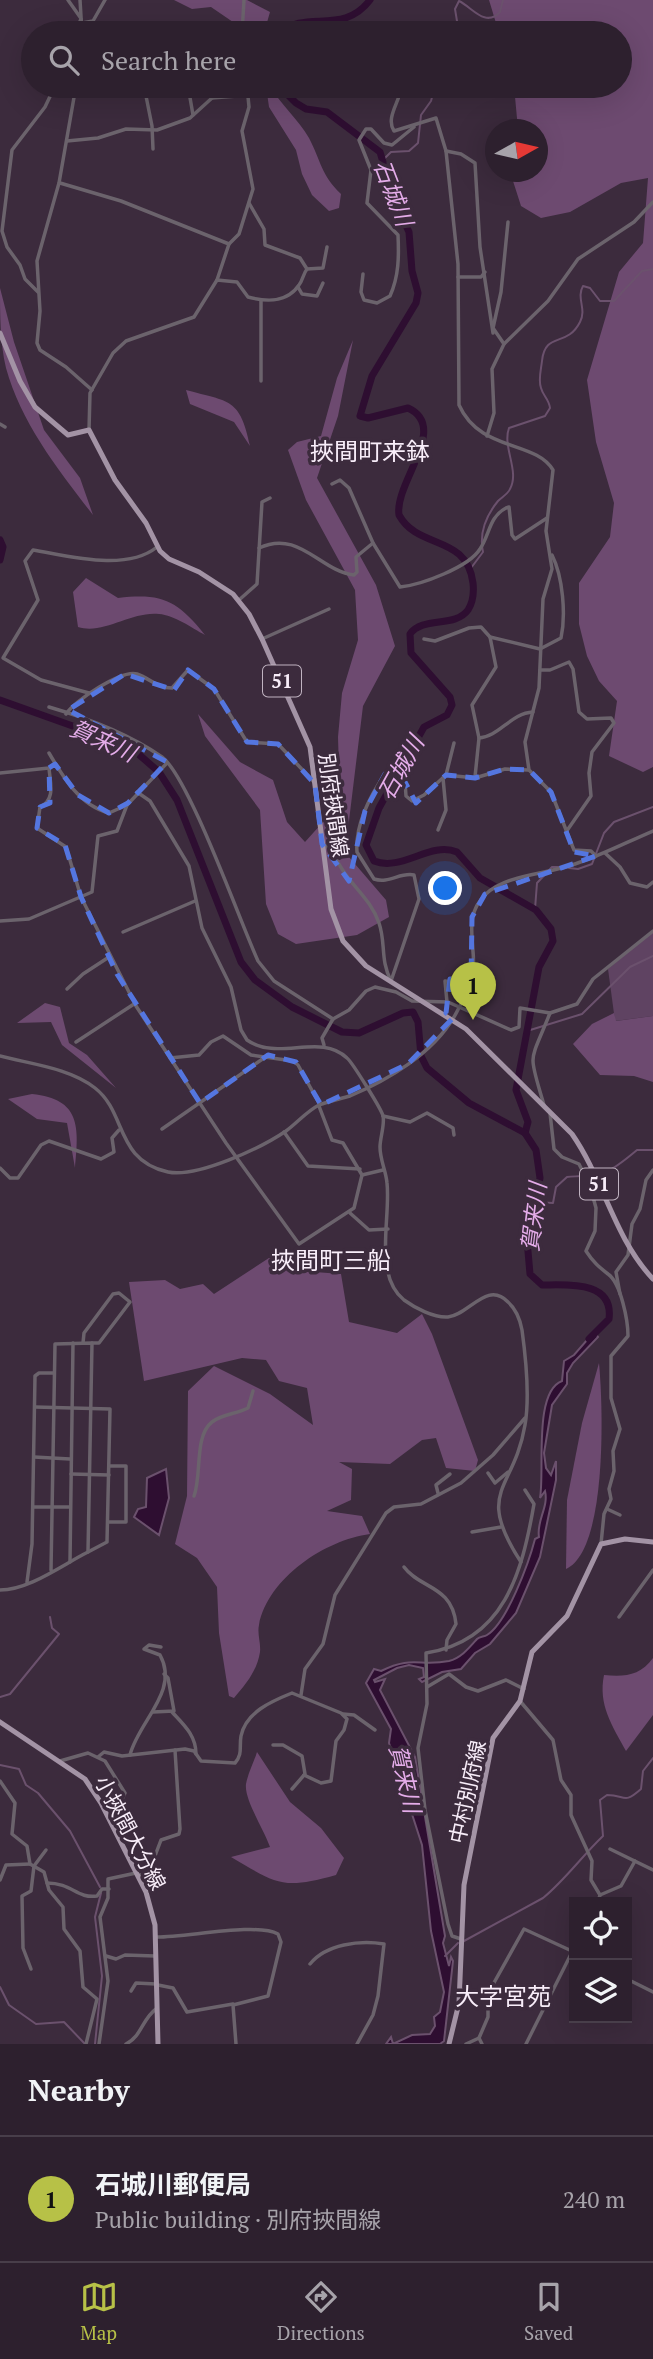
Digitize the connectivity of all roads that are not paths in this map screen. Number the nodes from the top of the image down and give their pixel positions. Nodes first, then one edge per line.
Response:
1 (68, 0) edge
2 (80, 0) edge
3 (105, 0) edge
4 (244, 0) edge
5 (82, 21) junction
6 (243, 21) edge
7 (49, 98) edge
8 (74, 98) edge
9 (147, 98) edge
10 (190, 98) edge
11 (212, 98) edge
12 (249, 98) edge
13 (398, 98) edge
14 (193, 116) junction
15 (415, 126) junction
16 (152, 130) junction
17 (67, 141) junction
18 (153, 149) dead end
19 (446, 151) junction
20 (59, 183) junction
21 (653, 202) edge
22 (249, 203) junction
23 (508, 222) dead end
24 (229, 244) junction
25 (327, 247) dead end
26 (307, 269) junction
27 (485, 272) junction
28 (363, 274) dead end
29 (458, 277) junction
30 (217, 280) junction
31 (323, 283) dead end
32 (298, 287) junction
33 (38, 292) junction
34 (261, 300) junction
35 (0, 333) edge
36 (493, 333) junction
37 (505, 344) junction
38 (261, 381) dead end
39 (92, 390) junction
40 (0, 424) edge
41 (5, 427) dead end
42 (89, 430) junction
43 (486, 436) junction
44 (332, 484) dead end
45 (270, 498) dead end
46 (547, 518) junction
47 (373, 542) junction
48 (157, 547) junction
49 (259, 548) junction
50 (549, 550) junction
51 (239, 600) junction
52 (329, 609) dead end
53 (490, 636) junction
54 (262, 639) junction
55 (424, 639) dead end
56 (540, 649) junction
57 (540, 670) junction
58 (89, 694) junction
59 (49, 707) dead end
60 (533, 712) junction
61 (66, 713) junction
62 (479, 738) junction
63 (454, 743) dead end
64 (49, 753) dead end
65 (167, 763) junction
66 (55, 764) junction
67 (49, 768) junction
68 (529, 770) junction
69 (0, 773) edge
70 (445, 776) junction
71 (475, 778) junction
72 (315, 784) junction
73 (137, 792) junction
74 (127, 805) junction
75 (438, 830) dead end
76 (653, 831) edge
77 (566, 832) junction
78 (322, 844) junction
79 (605, 853) junction
80 (596, 856) junction
81 (653, 882) edge
82 (81, 897) junction
83 (195, 901) junction
84 (0, 921) edge
85 (653, 931) edge
86 (123, 932) dead end
87 (109, 957) junction
88 (391, 981) junction
89 (471, 984) junction
90 (67, 989) dead end
91 (447, 1002) junction
92 (429, 1003) junction
93 (134, 1004) junction
94 (459, 1007) junction
95 (550, 1013) junction
96 (453, 1018) junction
97 (333, 1021) junction
98 (76, 1042) dead end
99 (324, 1045) junction
100 (0, 1056) edge
101 (266, 1057) junction
102 (170, 1058) junction
103 (365, 1088) junction
104 (200, 1103) junction
105 (320, 1105) junction
106 (544, 1105) junction
107 (550, 1110) junction
108 (383, 1116) junction
109 (162, 1129) dead end
110 (120, 1130) junction
111 (284, 1132) junction
112 (454, 1135) dead end
113 (236, 1154) junction
114 (0, 1168) edge
115 (383, 1170) junction
116 (653, 1170) edge
117 (361, 1172) junction
118 (349, 1213) junction
119 (388, 1229) junction
120 (628, 1248) junction
121 (653, 1279) edge
122 (620, 1297) junction
123 (74, 1343) junction
124 (83, 1343) junction
125 (92, 1343) junction
126 (54, 1373) junction
127 (253, 1391) dead end
128 (35, 1407) junction
129 (54, 1407) junction
130 (71, 1408) junction
131 (91, 1408) junction
132 (526, 1416) junction
133 (34, 1457) junction
134 (53, 1458) junction
135 (71, 1459) junction
136 (109, 1466) junction
137 (488, 1472) dead end
138 (508, 1472) junction
139 (71, 1474) junction
140 (90, 1474) junction
141 (450, 1474) dead end
142 (108, 1475) junction
143 (525, 1490) dead end
144 (438, 1493) junction
145 (194, 1496) dead end
146 (32, 1507) junction
147 (52, 1507) junction
148 (69, 1507) junction
149 (607, 1509) junction
150 (620, 1515) dead end
151 (108, 1522) junction
152 (501, 1527) junction
153 (472, 1532) dead end
154 (653, 1542) edge
155 (601, 1544) junction
156 (88, 1552) junction
157 (70, 1562) junction
158 (522, 1562) junction
159 (404, 1567) dead end
160 (51, 1570) junction
161 (653, 1570) edge
162 (27, 1582) junction
163 (0, 1590) edge
164 (619, 1617) dead end
165 (161, 1647) dead end
166 (446, 1650) junction
167 (164, 1674) junction
168 (427, 1684) junction
169 (524, 1689) junction
170 (301, 1695) junction
171 (520, 1701) junction
172 (153, 1712) junction
173 (172, 1712) junction
174 (342, 1714) junction
175 (0, 1722) edge
176 (375, 1730) dead end
177 (273, 1745) dead end
178 (175, 1750) junction
179 (130, 1755) junction
180 (196, 1755) junction
181 (99, 1757) junction
182 (60, 1761) junction
183 (304, 1775) junction
184 (0, 1781) edge
185 (292, 1789) dead end
186 (111, 1822) junction
187 (610, 1849) dead end
188 (46, 1850) dead end
189 (635, 1861) junction
190 (32, 1865) junction
191 (653, 1870) edge
192 (137, 1875) junction
193 (0, 1880) edge
194 (47, 1883) junction
195 (109, 1889) junction
196 (600, 1895) joint
197 (155, 1937) junction
198 (461, 1939) junction
199 (569, 1949) edge
200 (106, 1956) junction
201 (155, 1956) junction
202 (569, 1960) edge
203 (310, 1964) dead end
204 (31, 1969) dead end
205 (632, 1982) edge
206 (156, 1984) junction
207 (459, 1989) junction
208 (131, 1991) dead end
209 (653, 1992) edge
210 (486, 1997) junction
211 (233, 2004) junction
212 (156, 2009) junction
213 (95, 2035) junction
214 (479, 2038) junction
215 (86, 2044) edge
216 (99, 2044) edge
217 (127, 2044) edge
218 (158, 2044) edge
219 (236, 2044) edge
220 (356, 2044) edge
221 (449, 2044) edge
222 (466, 2044) edge
223 (482, 2044) edge
224 (526, 2044) edge

1 - 5 street
2 - 5 street
3 - 5 street
4 - 6 street
7 - 33 street
8 - 17 street
9 - 16 street
10 - 14 street
11 - 14 street
12 - 22 street
13 - 15 street
14 - 16 street
15 - 19 street
15 - 28 street
16 - 17 street
16 - 18 street
17 - 20 street
19 - 27 street
19 - 29 street
20 - 24 street
20 - 33 street
21 - 37 street
22 - 24 street
22 - 26 street
23 - 36 street
24 - 30 street
25 - 26 street
26 - 32 street
27 - 29 street
27 - 36 street
29 - 43 street
30 - 34 street
30 - 39 street
31 - 32 street
32 - 34 street
33 - 39 street
34 - 38 street
35 - 42 main road
36 - 37 street
37 - 43 street
39 - 42 street
40 - 41 street
42 - 48 main road, 別府挾間線 / 51
43 - 46 street
44 - 47 street
45 - 49 street
46 - 47 street
46 - 50 street
47 - 49 street
48 - 51 main road, 別府挾間線 / 51
48 - 58 street
49 - 51 street
50 - 56 street
50 - 56 street
51 - 54 main road, 別府挾間線 / 51
52 - 54 street
53 - 55 street
53 - 56 street
53 - 62 street
54 - 72 main road, 別府挾間線 / 51
56 - 57 street
57 - 60 street
57 - 77 street
58 - 61 street
58 - 72 street
59 - 61 street
60 - 62 street
60 - 68 street
61 - 65 street
62 - 71 street
63 - 70 street
64 - 66 street
65 - 73 street
65 - 97 street
66 - 67 street
66 - 74 street
67 - 69 street
67 - 82 street
68 - 71 street
68 - 77 street
70 - 71 street
70 - 75 street
70 - 88 street
72 - 78 main road, 別府挾間線 / 51
73 - 74 street
73 - 83 street
74 - 82 street
76 - 79 street
77 - 80 street
78 - 88 street
78 - 88 main road, 別府挾間線 / 51
79 - 80 street
79 - 81 street
80 - 89 street
82 - 84 street
82 - 87 street
83 - 86 street
83 - 99 street
85 - 95 street
87 - 90 street
87 - 93 street
88 - 92 main road, 別府挾間線 / 51
89 - 91 street
89 - 94 street
91 - 92 street
91 - 94 street
92 - 96 main road, 別府挾間線 / 51
92 - 97 street
93 - 98 street
93 - 102 street
94 - 95 street
94 - 96 street
95 - 106 street
96 - 103 street
96 - 106 main road, 別府挾間線 / 51
97 - 99 street
99 - 103 street
100 - 110 street
101 - 102 street
101 - 104 street
101 - 105 street
102 - 104 street
103 - 105 street
103 - 108 street
104 - 109 street
104 - 113 street
105 - 111 street
105 - 117 street
106 - 107 main road, 別府挾間線 / 51
107 - 120 main road, 別府挾間線 / 51
107 - 122 street
108 - 112 street
108 - 115 street
110 - 113 street
110 - 114 street
111 - 113 street
111 - 117 street
113 - 118 street
115 - 117 street
115 - 119 street
116 - 120 street
117 - 118 street
118 - 119 street
119 - 132 street
120 - 121 main road, 別府挾間線 / 51
120 - 122 street
122 - 149 street
123 - 124 street
123 - 126 street
123 - 130 street
124 - 125 street
124 - 125 street
125 - 131 street
126 - 128 street
126 - 129 street
127 - 145 street
128 - 129 street
128 - 133 street
129 - 130 street
129 - 134 street
130 - 131 street
130 - 135 street
131 - 136 street
131 - 140 street
132 - 138 street
132 - 144 street
133 - 134 street
133 - 146 street
134 - 135 street
134 - 147 street
135 - 139 street
136 - 142 street
136 - 151 street
137 - 138 street
138 - 152 street
139 - 140 street
139 - 148 street
140 - 142 street
140 - 156 street
141 - 144 street
142 - 151 street
143 - 158 street
144 - 170 street
146 - 147 street
146 - 162 street
147 - 148 street
147 - 160 street
148 - 157 street
149 - 150 street
149 - 155 street
151 - 156 street
152 - 153 street
152 - 158 street
154 - 155 main road
155 - 169 main road, 中村別府線
156 - 157 street
157 - 160 street
158 - 166 street
159 - 166 street
160 - 162 street
161 - 164 street
162 - 163 street
165 - 167 street
166 - 168 street
167 - 172 street
167 - 173 street
168 - 169 street
168 - 198 street
169 - 171 main road, 中村別府線
170 - 174 street
170 - 180 street
171 - 196 street
171 - 198 main road, 中村別府線
172 - 173 street
172 - 179 street
173 - 180 street
174 - 176 street
174 - 183 street
175 - 182 main road, 小挾間大分線
177 - 183 street
178 - 179 street
178 - 180 street
178 - 192 street
179 - 181 street
181 - 182 street
181 - 186 street
182 - 186 main road, 小挾間大分線
183 - 185 street
184 - 190 street
186 - 192 main road, 小挾間大分線
187 - 189 street
188 - 190 street
189 - 191 street
189 - 196 street
190 - 193 street
190 - 194 street
190 - 204 street
192 - 195 street
192 - 197 main road, 小挾間大分線
194 - 195 street
194 - 213 street
195 - 200 street
197 - 201 main road, 小挾間大分線
197 - 211 street
198 - 207 main road, 中村別府線
199 - 210 street
200 - 201 street
200 - 213 street
201 - 206 main road, 小挾間大分線
202 - 224 street
203 - 220 street
205 - 209 street
206 - 208 street
206 - 211 street
206 - 212 main road, 小挾間大分線
207 - 210 street
207 - 221 main road, 中村別府線
210 - 214 street
211 - 219 street
212 - 217 street
212 - 218 main road, 小挾間大分線
213 - 215 street
213 - 216 street
214 - 222 street
214 - 223 street

